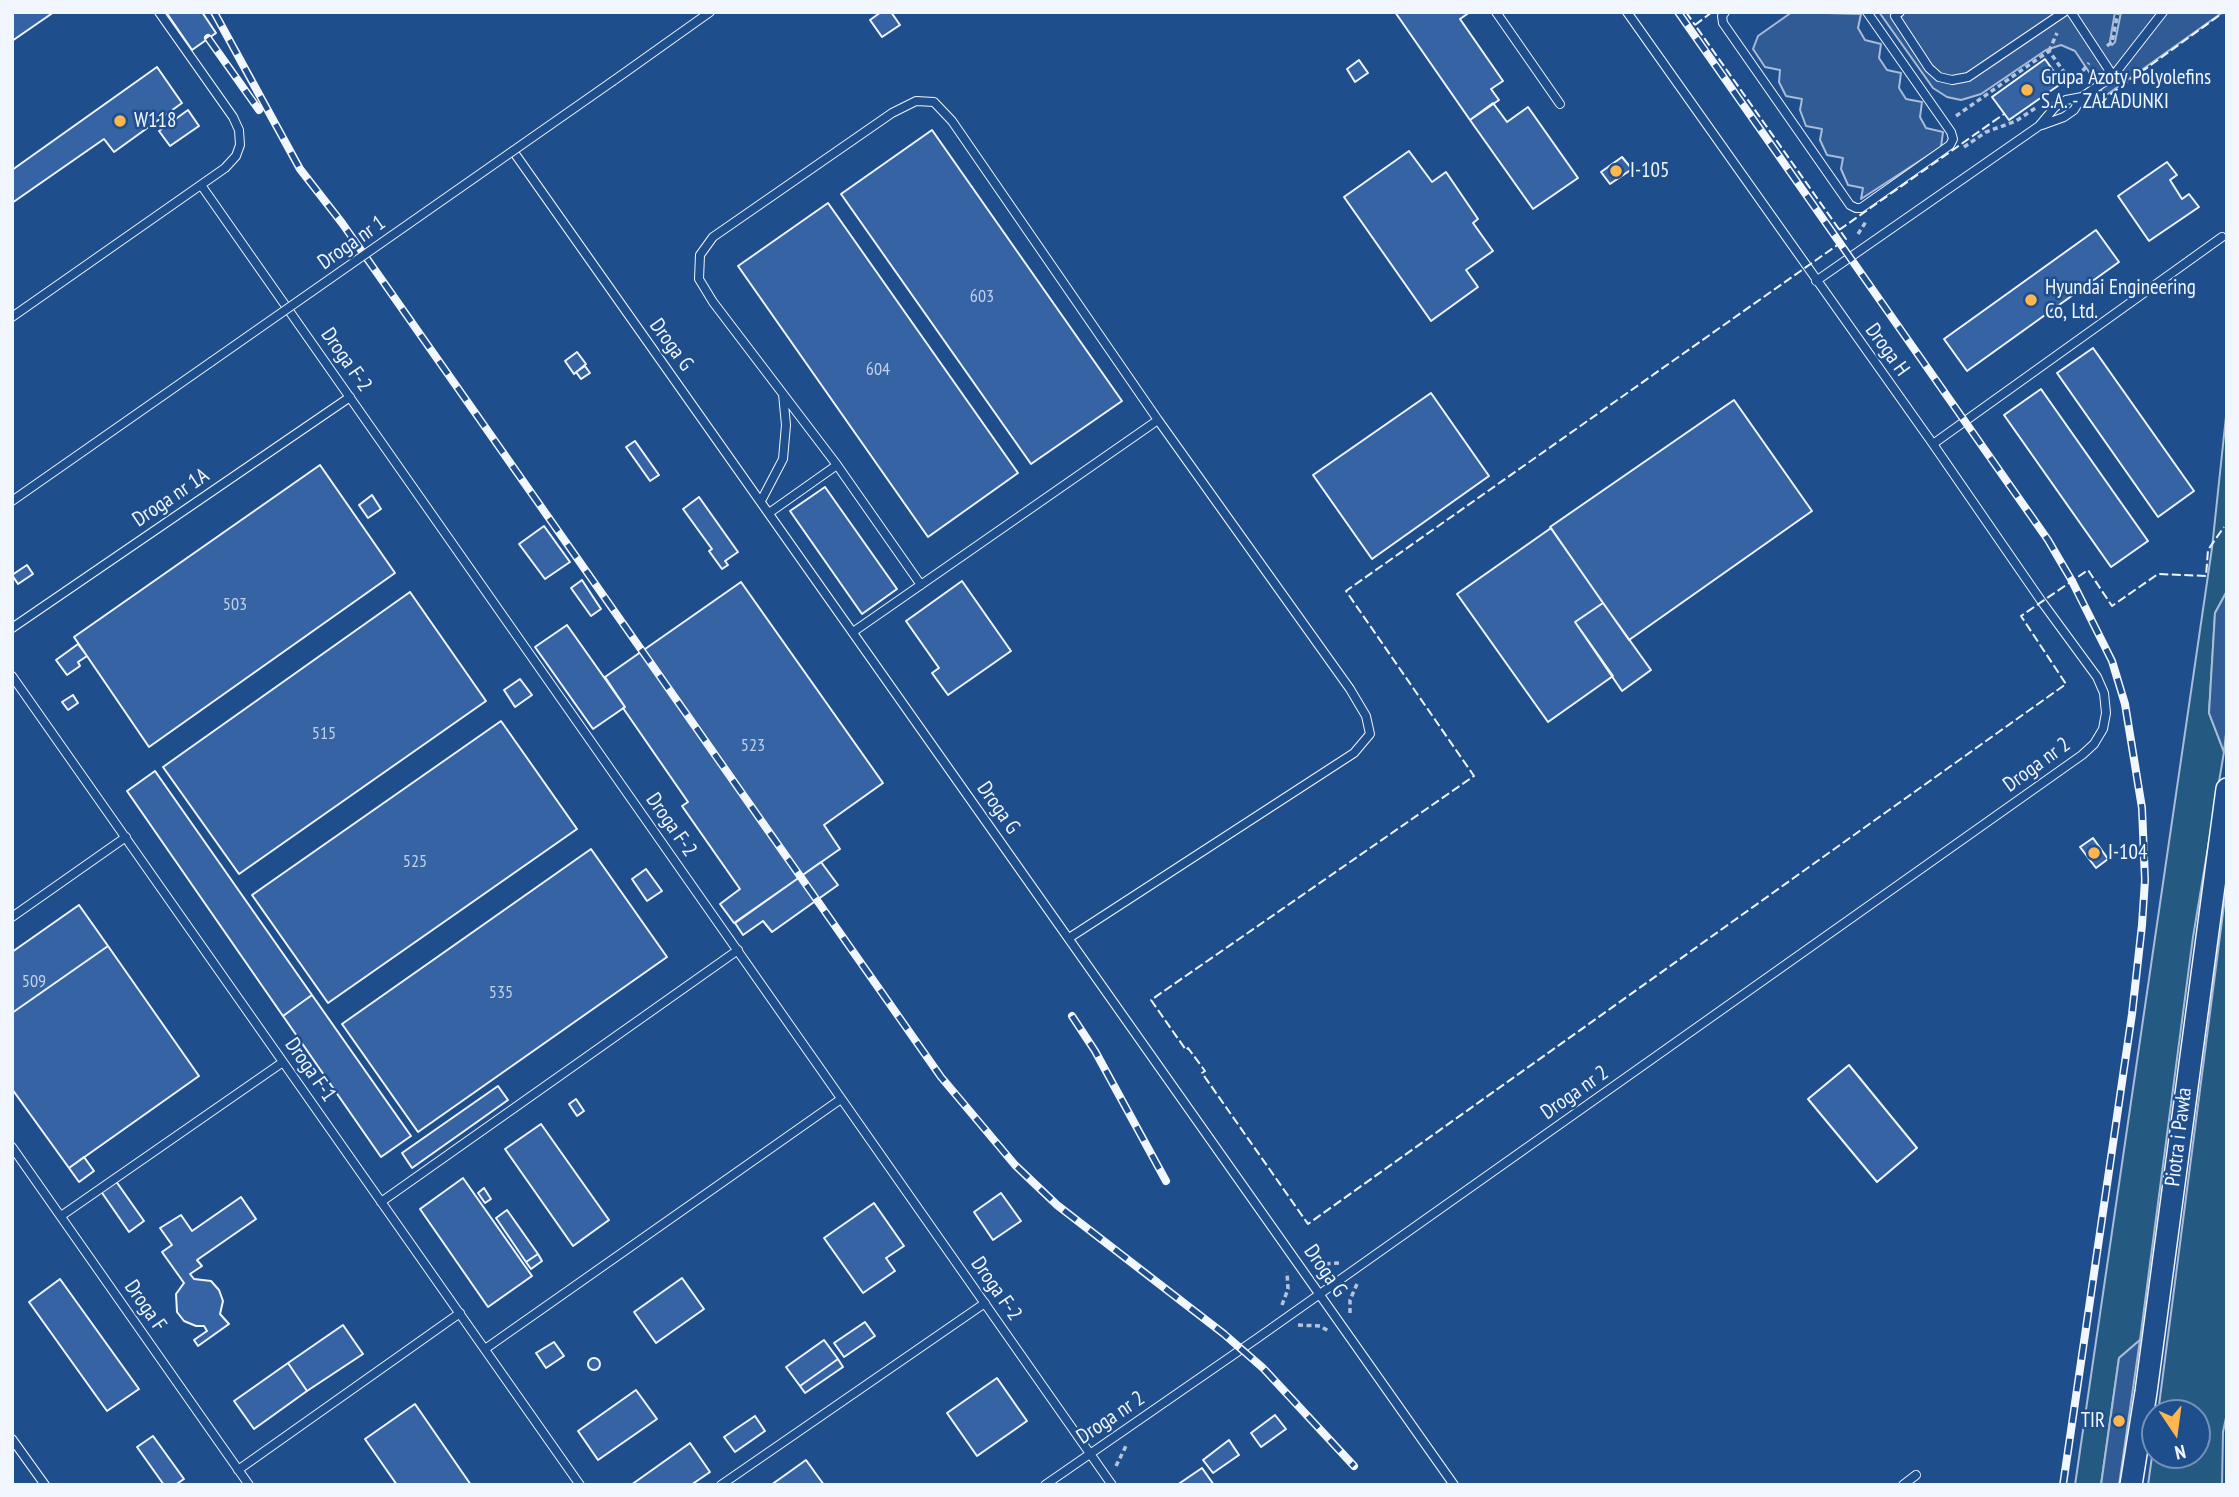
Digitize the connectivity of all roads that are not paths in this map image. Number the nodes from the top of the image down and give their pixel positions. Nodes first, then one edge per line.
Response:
1 (159, 12) edge
2 (710, 12) edge
3 (1496, 12) edge
4 (1627, 12) edge
5 (1725, 12) edge
6 (1867, 12) edge
7 (2064, 12) edge
8 (2071, 12) edge
9 (2164, 12) edge
10 (1896, 14) edge
11 (2113, 76) junction
12 (2082, 97) junction
13 (1560, 104) dead end
14 (2039, 126) junction
15 (513, 151) junction
16 (201, 185) junction
17 (2222, 237) dead end
18 (1816, 281) junction
19 (12, 317) edge
20 (783, 394) junction
21 (350, 397) junction
22 (1157, 420) junction
23 (1933, 444) junction
24 (837, 465) junction
25 (12, 501) edge
26 (761, 501) junction
27 (769, 513) junction
28 (921, 585) junction
29 (12, 628) edge
30 (853, 632) junction
31 (12, 676) edge
32 (2106, 713) joint
33 (2227, 789) edge
34 (126, 837) junction
35 (12, 917) edge
36 (1069, 938) junction
37 (737, 950) junction
38 (283, 1062) junction
39 (841, 1099) junction
40 (12, 1147) edge
41 (381, 1202) junction
42 (61, 1216) junction
43 (1320, 1294) junction
44 (985, 1303) junction
45 (460, 1313) junction
46 (485, 1349) junction
47 (12, 1439) edge
48 (1090, 1453) junction
49 (238, 1470) junction
50 (1916, 1475) dead end
51 (45, 1485) edge
52 (249, 1485) edge
53 (580, 1485) edge
54 (722, 1485) edge
55 (1045, 1485) edge
56 (1112, 1485) edge
57 (1454, 1485) edge
58 (1903, 1485) edge
59 (2131, 1485) edge

1 - 16 lane
2 - 15 lane, Droga nr 1, bridge
3 - 13 lane
4 - 18 lane, Droga H
5 - 6 lane
7 - 10 lane
8 - 11 lane
9 - 11 lane
11 - 12 lane
12 - 14 lane
12 - 14 lane
14 - 18 lane
15 - 25 lane, Droga nr 1, bridge
15 - 26 lane, Droga G
16 - 19 lane
16 - 21 lane, Droga F-2
17 - 23 lane
18 - 23 lane, Droga H
20 - 22 lane
20 - 24 lane
20 - 26 lane
21 - 29 lane, Droga nr 1A
21 - 37 lane, Droga F-2
22 - 28 lane
22 - 36 lane
23 - 32 lane, Droga H
24 - 27 lane
24 - 28 lane
26 - 27 lane, Droga G
27 - 30 lane, Droga G
28 - 30 lane
30 - 36 lane, Droga G
31 - 34 lane, Droga F-1
32 - 43 lane, Droga nr 2
33 - 59 street, Piotra i Pawła
34 - 35 lane
34 - 38 lane, Droga F-1
36 - 43 lane, Droga G
37 - 39 lane, Droga F-2
37 - 41 lane
38 - 41 lane, Droga F-1
38 - 42 lane
39 - 44 lane, Droga F-2
39 - 46 lane
40 - 42 lane, Droga F
41 - 45 lane, Droga F-1
42 - 49 lane, Droga F
43 - 48 lane, Droga nr 2
43 - 57 lane, Droga G
44 - 48 lane, Droga F-2
44 - 54 lane
45 - 46 lane, Droga F-1
45 - 49 lane
46 - 53 lane, Droga F-1
47 - 51 lane
48 - 55 lane, Droga nr 2
48 - 56 lane, Droga F-2
49 - 52 lane, Droga F
50 - 58 lane

